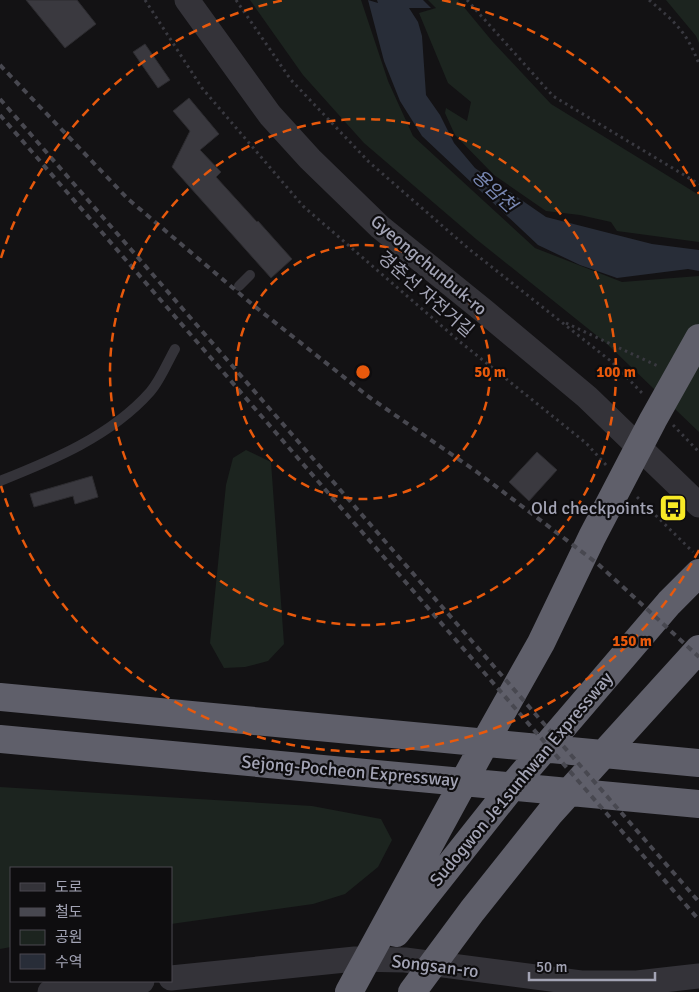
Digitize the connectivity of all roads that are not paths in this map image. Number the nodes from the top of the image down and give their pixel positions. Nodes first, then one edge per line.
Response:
1 (187, 0) edge
2 (250, 275) dead end
3 (239, 286) dead end
4 (699, 338) edge
5 (174, 350) dead end
6 (0, 481) edge
7 (699, 505) edge
8 (699, 573) edge
9 (699, 649) edge
10 (0, 698) edge
11 (0, 738) edge
12 (699, 763) edge
13 (699, 804) edge
14 (409, 903) junction
15 (699, 976) edge
16 (172, 978) edge
17 (134, 982) edge
18 (50, 992) edge
19 (350, 992) edge
20 (412, 992) edge

1 - 7 street, Gyeongchunbuk-ro
2 - 3 lane
4 - 14 highway
5 - 6 lane
8 - 14 highway, Sudogwon Je1sunhwan Expressway
9 - 20 highway
10 - 12 highway
11 - 13 highway, Sejong-Pocheon Expressway
14 - 19 highway
15 - 16 street, Songsan-ro
17 - 18 street

